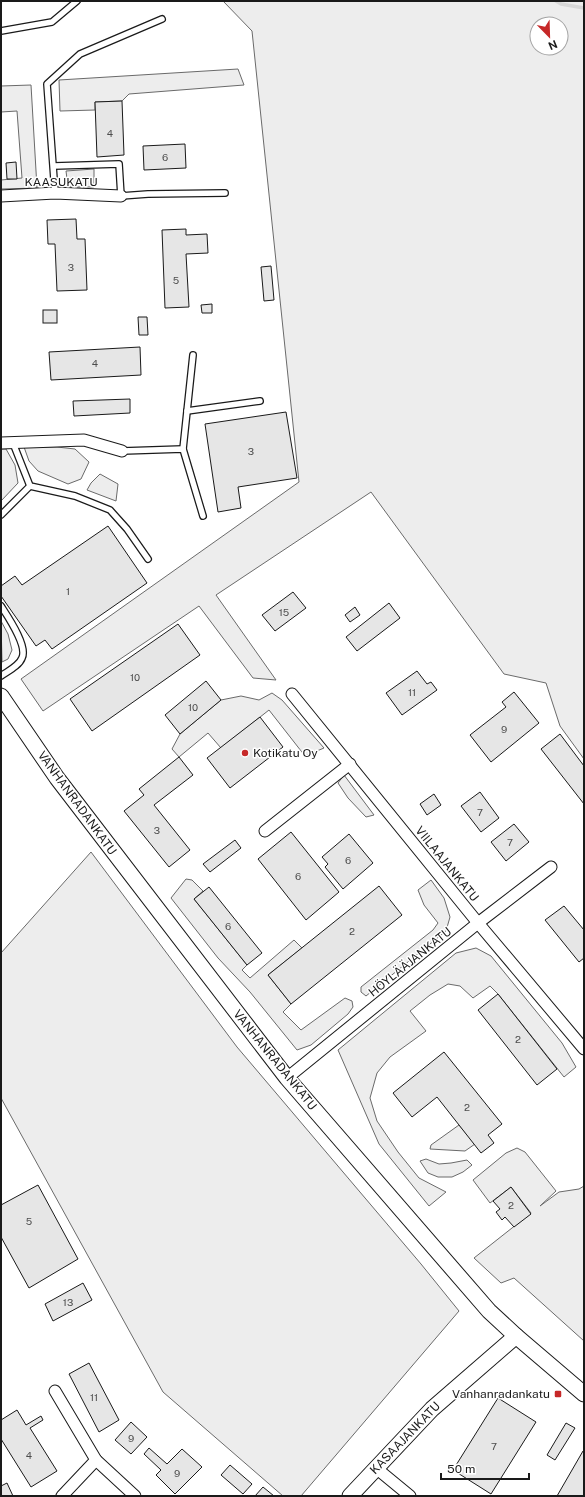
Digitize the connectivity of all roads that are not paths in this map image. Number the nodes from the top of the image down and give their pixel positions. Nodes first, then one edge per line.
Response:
1 (77, 1) edge
2 (162, 19) dead end
3 (1, 31) edge
4 (54, 166) junction
5 (54, 193) junction
6 (225, 193) dead end
7 (1, 196) edge
8 (121, 196) junction
9 (193, 355) dead end
10 (260, 401) dead end
11 (187, 411) junction
12 (1, 443) edge
13 (13, 443) junction
14 (183, 449) junction
15 (122, 451) joint
16 (30, 486) junction
17 (1, 515) edge
18 (203, 516) dead end
19 (148, 559) dead end
20 (1, 606) edge
21 (1, 676) edge
22 (292, 694) dead end
23 (1, 696) edge
24 (350, 764) junction
25 (265, 831) dead end
26 (551, 868) dead end
27 (478, 924) junction
28 (584, 1049) edge
29 (287, 1078) junction
30 (516, 1336) junction
31 (55, 1391) dead end
32 (584, 1394) edge
33 (96, 1460) junction
34 (376, 1468) junction
35 (62, 1496) edge
36 (135, 1496) edge
37 (350, 1496) edge
38 (410, 1496) edge

1 - 3 lane
2 - 4 lane
4 - 5 lane
4 - 8 lane
5 - 7 street, KAASUKATU
5 - 8 street, KAASUKATU
6 - 8 lane
9 - 11 lane
10 - 11 lane
11 - 14 lane
12 - 13 street
13 - 15 street
13 - 16 lane
14 - 15 lane
14 - 18 lane
16 - 17 lane
16 - 19 lane
20 - 21 lane
22 - 24 street, VIILAAJANKATU
23 - 29 street, VANHANRADANKATU
24 - 25 street
24 - 27 street, VIILAAJANKATU
26 - 27 street, HÖYLÄÄJANKATU
27 - 28 street, VIILAAJANKATU
27 - 29 street, HÖYLÄÄJANKATU
29 - 30 street, VANHANRADANKATU
30 - 32 street, VANHANRADANKATU
30 - 34 street, KASAAJANKATU
31 - 33 street
33 - 35 street
33 - 36 street
34 - 37 street, KASAAJANKATU
34 - 38 street

